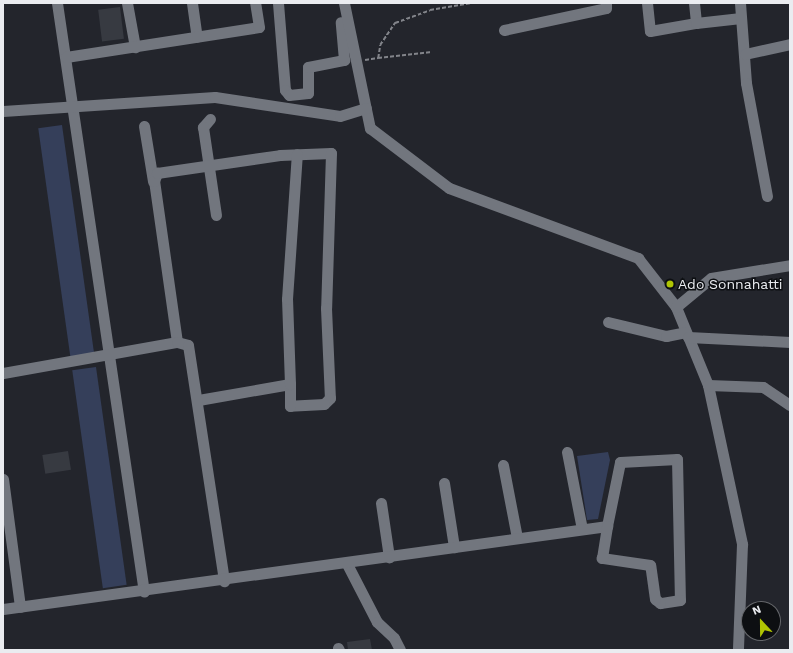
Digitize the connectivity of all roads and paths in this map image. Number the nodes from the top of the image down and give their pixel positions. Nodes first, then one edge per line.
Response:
1 (57, 3) edge
2 (127, 3) edge
3 (192, 3) edge
4 (255, 3) edge
5 (278, 3) edge
6 (340, 3) edge
7 (344, 3) edge
8 (471, 3) edge
9 (606, 3) edge
10 (647, 3) edge
11 (694, 3) edge
12 (740, 3) edge
13 (741, 18) junction
14 (696, 23) junction
15 (504, 30) dead end
16 (197, 38) junction
17 (790, 44) edge
18 (135, 47) junction
19 (432, 52) dead end
20 (745, 54) junction
21 (66, 57) junction
22 (378, 58) junction
23 (356, 61) junction
24 (72, 107) junction
25 (366, 108) junction
26 (3, 111) edge
27 (210, 119) dead end
28 (144, 126) dead end
29 (297, 154) junction
30 (207, 165) junction
31 (154, 181) junction
32 (767, 196) dead end
33 (216, 215) dead end
34 (790, 265) edge
35 (676, 307) junction
36 (608, 322) dead end
37 (687, 334) junction
38 (177, 342) junction
39 (790, 342) edge
40 (111, 356) junction
41 (3, 373) edge
42 (290, 384) junction
43 (708, 385) junction
44 (198, 400) junction
45 (790, 405) edge
46 (567, 452) dead end
47 (503, 465) dead end
48 (3, 479) edge
49 (444, 483) dead end
50 (381, 503) dead end
51 (607, 526) junction
52 (582, 529) junction
53 (517, 538) junction
54 (454, 547) junction
55 (389, 557) junction
56 (347, 564) junction
57 (224, 581) junction
58 (144, 592) junction
59 (20, 607) junction
60 (3, 609) edge
61 (400, 650) edge
62 (738, 650) edge

1 - 21 street
2 - 18 street
3 - 16 street
4 - 16 street
5 - 6 street
7 - 23 street
8 - 22 path
9 - 15 street
10 - 14 street
11 - 14 street
12 - 13 street
13 - 14 street
13 - 20 street
16 - 18 street
17 - 20 street
18 - 21 street
19 - 22 path
20 - 32 street
21 - 24 street
22 - 23 path
23 - 25 street
24 - 25 street
24 - 26 street
24 - 40 street
25 - 35 street
27 - 30 street
28 - 31 street
29 - 30 street
29 - 42 street
29 - 42 street
30 - 31 street
30 - 33 street
31 - 38 street
34 - 35 street
35 - 37 street
36 - 37 street
37 - 39 street
37 - 43 street
38 - 40 street
38 - 44 street
40 - 41 street
40 - 58 street
42 - 44 street
43 - 45 street
43 - 62 street
44 - 57 street
46 - 52 street
47 - 53 street
48 - 59 street
49 - 54 street
50 - 55 street
51 - 51 street
51 - 52 street
52 - 53 street
53 - 54 street
54 - 55 street
55 - 56 street
56 - 57 street
56 - 61 street
57 - 58 street
58 - 59 street
59 - 60 street

